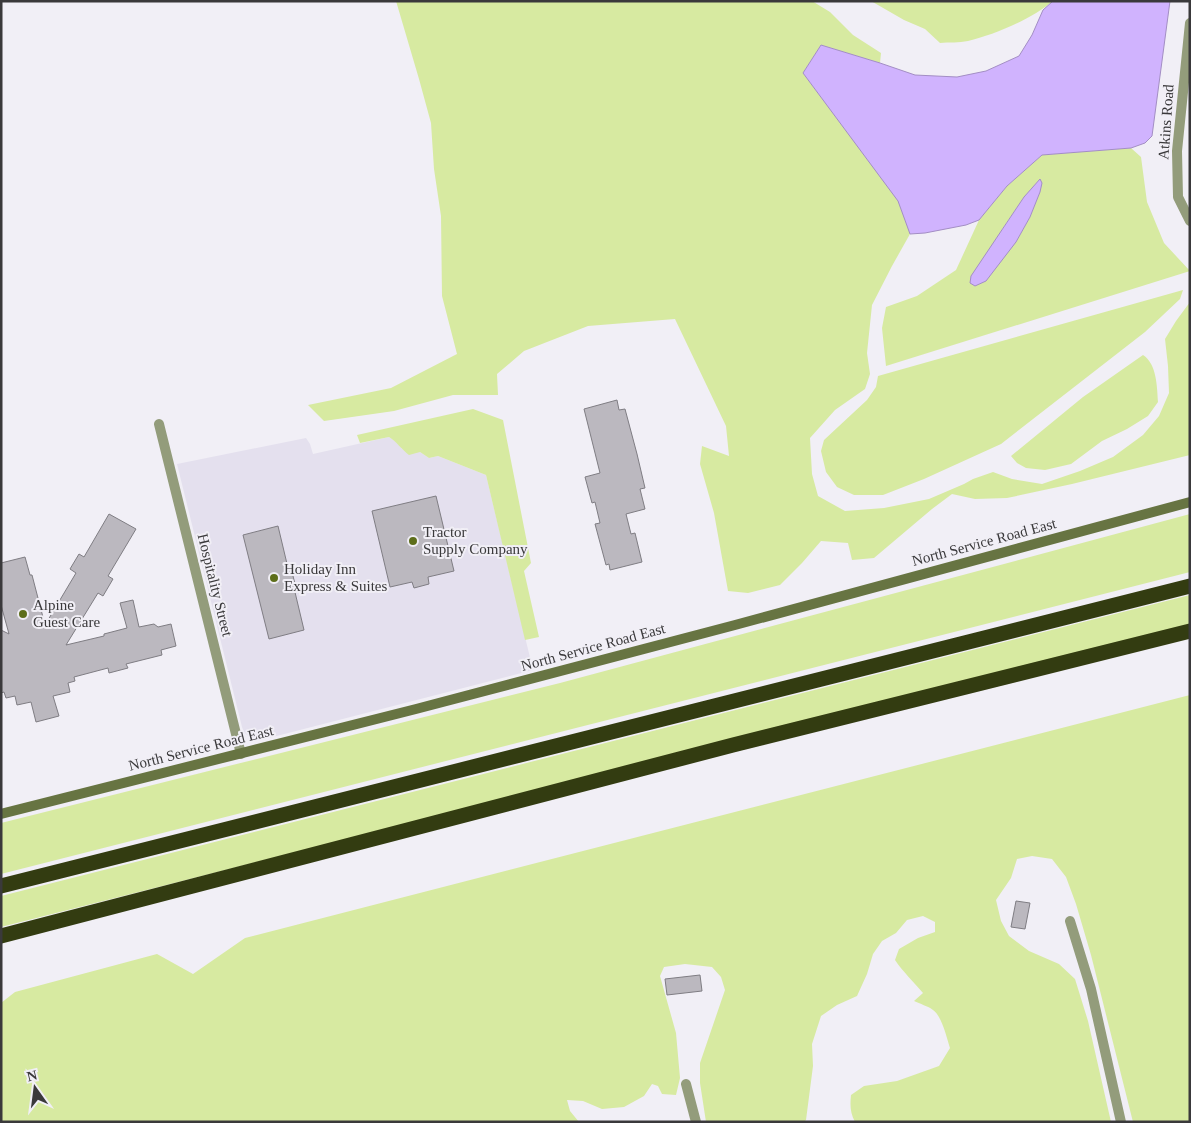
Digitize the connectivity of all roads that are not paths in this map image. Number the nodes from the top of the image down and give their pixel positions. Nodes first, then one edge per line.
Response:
1 (1190, 23) edge
2 (1190, 221) edge
3 (159, 424) dead end
4 (1190, 502) edge
5 (1190, 586) edge
6 (1190, 631) edge
7 (241, 754) junction
8 (1, 814) edge
9 (1, 886) edge
10 (1070, 921) dead end
11 (1, 936) edge
12 (686, 1084) dead end
13 (696, 1122) edge
14 (1121, 1122) edge

1 - 2 street, Atkins Road
3 - 7 street, Hospitality Street
4 - 7 street, North Service Road East
5 - 9 highway
6 - 11 highway
7 - 8 street, North Service Road East
10 - 14 street
12 - 13 street

